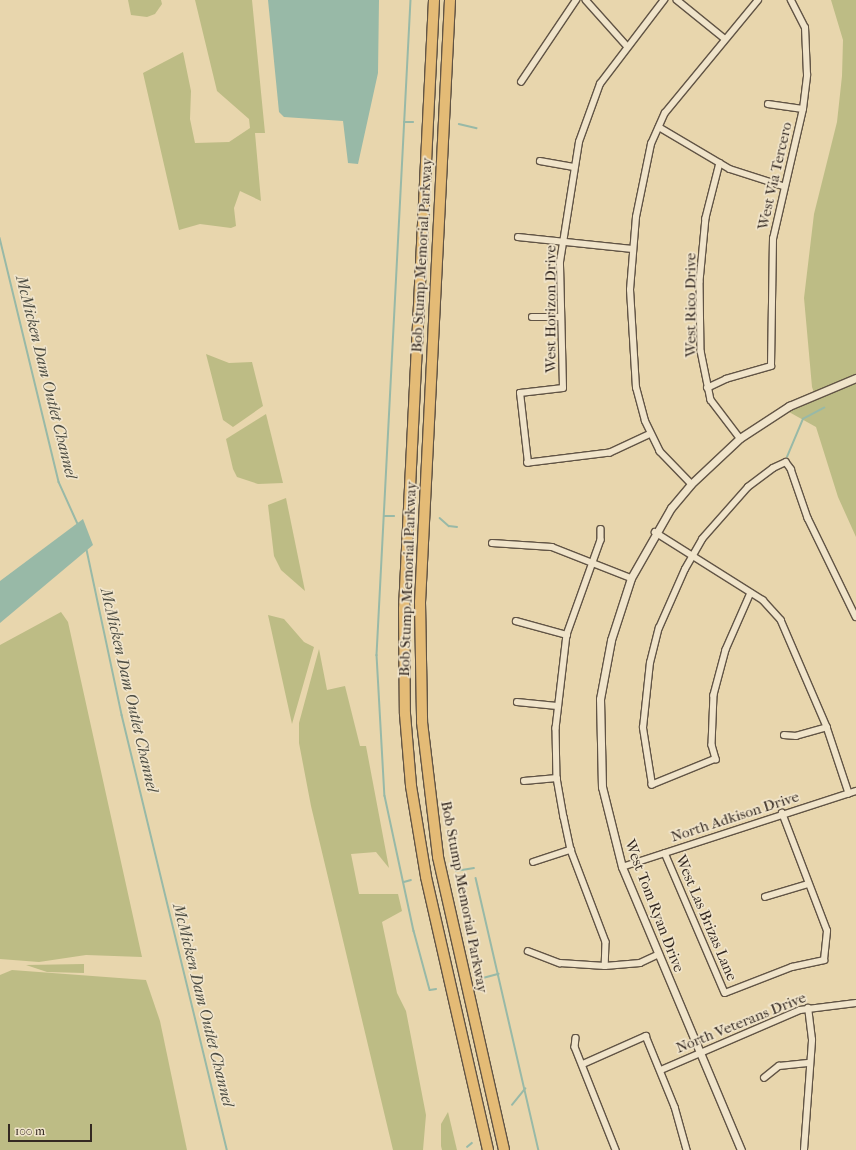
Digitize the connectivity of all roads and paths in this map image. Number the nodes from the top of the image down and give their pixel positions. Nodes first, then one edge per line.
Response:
1 (434, 0) edge
2 (450, 0) edge
3 (576, 0) edge
4 (586, 0) edge
5 (664, 0) edge
6 (677, 0) edge
7 (758, 0) edge
8 (791, 0) edge
9 (724, 38) junction
10 (627, 46) junction
11 (521, 82) dead end
12 (768, 104) dead end
13 (803, 109) junction
14 (659, 127) junction
15 (540, 161) dead end
16 (720, 163) junction
17 (573, 167) junction
18 (783, 186) junction
19 (518, 237) dead end
20 (562, 242) junction
21 (632, 249) junction
22 (559, 316) junction
23 (532, 317) dead end
24 (856, 378) edge
25 (708, 388) junction
26 (651, 434) junction
27 (740, 438) junction
28 (691, 484) junction
29 (601, 530) dead end
30 (655, 532) junction
31 (492, 543) dead end
32 (692, 556) junction
33 (592, 562) junction
34 (631, 578) junction
35 (751, 593) junction
36 (856, 617) edge
37 (516, 621) dead end
38 (567, 635) junction
39 (516, 702) dead end
40 (557, 706) junction
41 (827, 727) junction
42 (784, 735) dead end
43 (557, 778) junction
44 (524, 781) dead end
45 (856, 791) edge
46 (849, 793) junction
47 (782, 813) junction
48 (571, 850) junction
49 (665, 853) junction
50 (533, 862) dead end
51 (622, 867) junction
52 (808, 884) junction
53 (765, 897) dead end
54 (528, 951) dead end
55 (659, 954) junction
56 (605, 966) junction
57 (856, 1003) edge
58 (808, 1008) junction
59 (576, 1038) dead end
60 (700, 1052) junction
61 (810, 1063) junction
62 (583, 1064) junction
63 (661, 1070) junction
64 (764, 1078) dead end
65 (488, 1150) edge
66 (504, 1150) edge
67 (616, 1150) edge
68 (687, 1150) edge
69 (741, 1150) edge
70 (804, 1150) edge

1 - 65 highway, Bob Stump Memorial Parkway
2 - 66 highway, Bob Stump Memorial Parkway
3 - 11 street
4 - 10 street
5 - 10 street, West Horizon Drive
6 - 9 street
7 - 9 street
8 - 13 street, West Via Tercero
9 - 14 street
10 - 17 street, West Horizon Drive
12 - 13 street
13 - 18 street, West Via Tercero
14 - 16 street
14 - 21 street
15 - 17 street
16 - 18 street
16 - 25 street, West Rico Drive
17 - 20 street, West Horizon Drive
18 - 25 street, West Via Tercero
19 - 20 street
20 - 21 street
20 - 22 street, West Horizon Drive
21 - 26 street
22 - 23 street
22 - 26 street, West Horizon Drive
24 - 27 street, West Tom Ryan Drive
25 - 27 street, West Rico Drive
26 - 28 street
27 - 28 street, West Tom Ryan Drive
28 - 30 street, West Tom Ryan Drive
29 - 33 street
30 - 32 street
30 - 34 street, West Tom Ryan Drive
31 - 33 street
32 - 35 street
32 - 35 street
32 - 36 street
33 - 34 street
33 - 38 street
34 - 51 street, West Tom Ryan Drive
35 - 41 street
37 - 38 street
38 - 40 street
39 - 40 street
40 - 43 street
41 - 42 street
41 - 46 street
43 - 44 street
43 - 48 street
45 - 46 street, North Adkison Drive
46 - 47 street, North Adkison Drive
47 - 49 street, North Adkison Drive
47 - 52 street
48 - 50 street
48 - 56 street
49 - 51 street, North Adkison Drive
49 - 52 street, West Las Brizas Lane
51 - 55 street, West Tom Ryan Drive
52 - 53 street
54 - 56 street
55 - 56 street
55 - 60 street, West Tom Ryan Drive
57 - 58 street, North Veterans Drive
58 - 60 street, North Veterans Drive
58 - 61 street
59 - 62 street
60 - 63 street, North Veterans Drive
60 - 69 street, West Tom Ryan Drive
61 - 64 street
61 - 70 street
62 - 63 street
62 - 67 street
63 - 68 street

